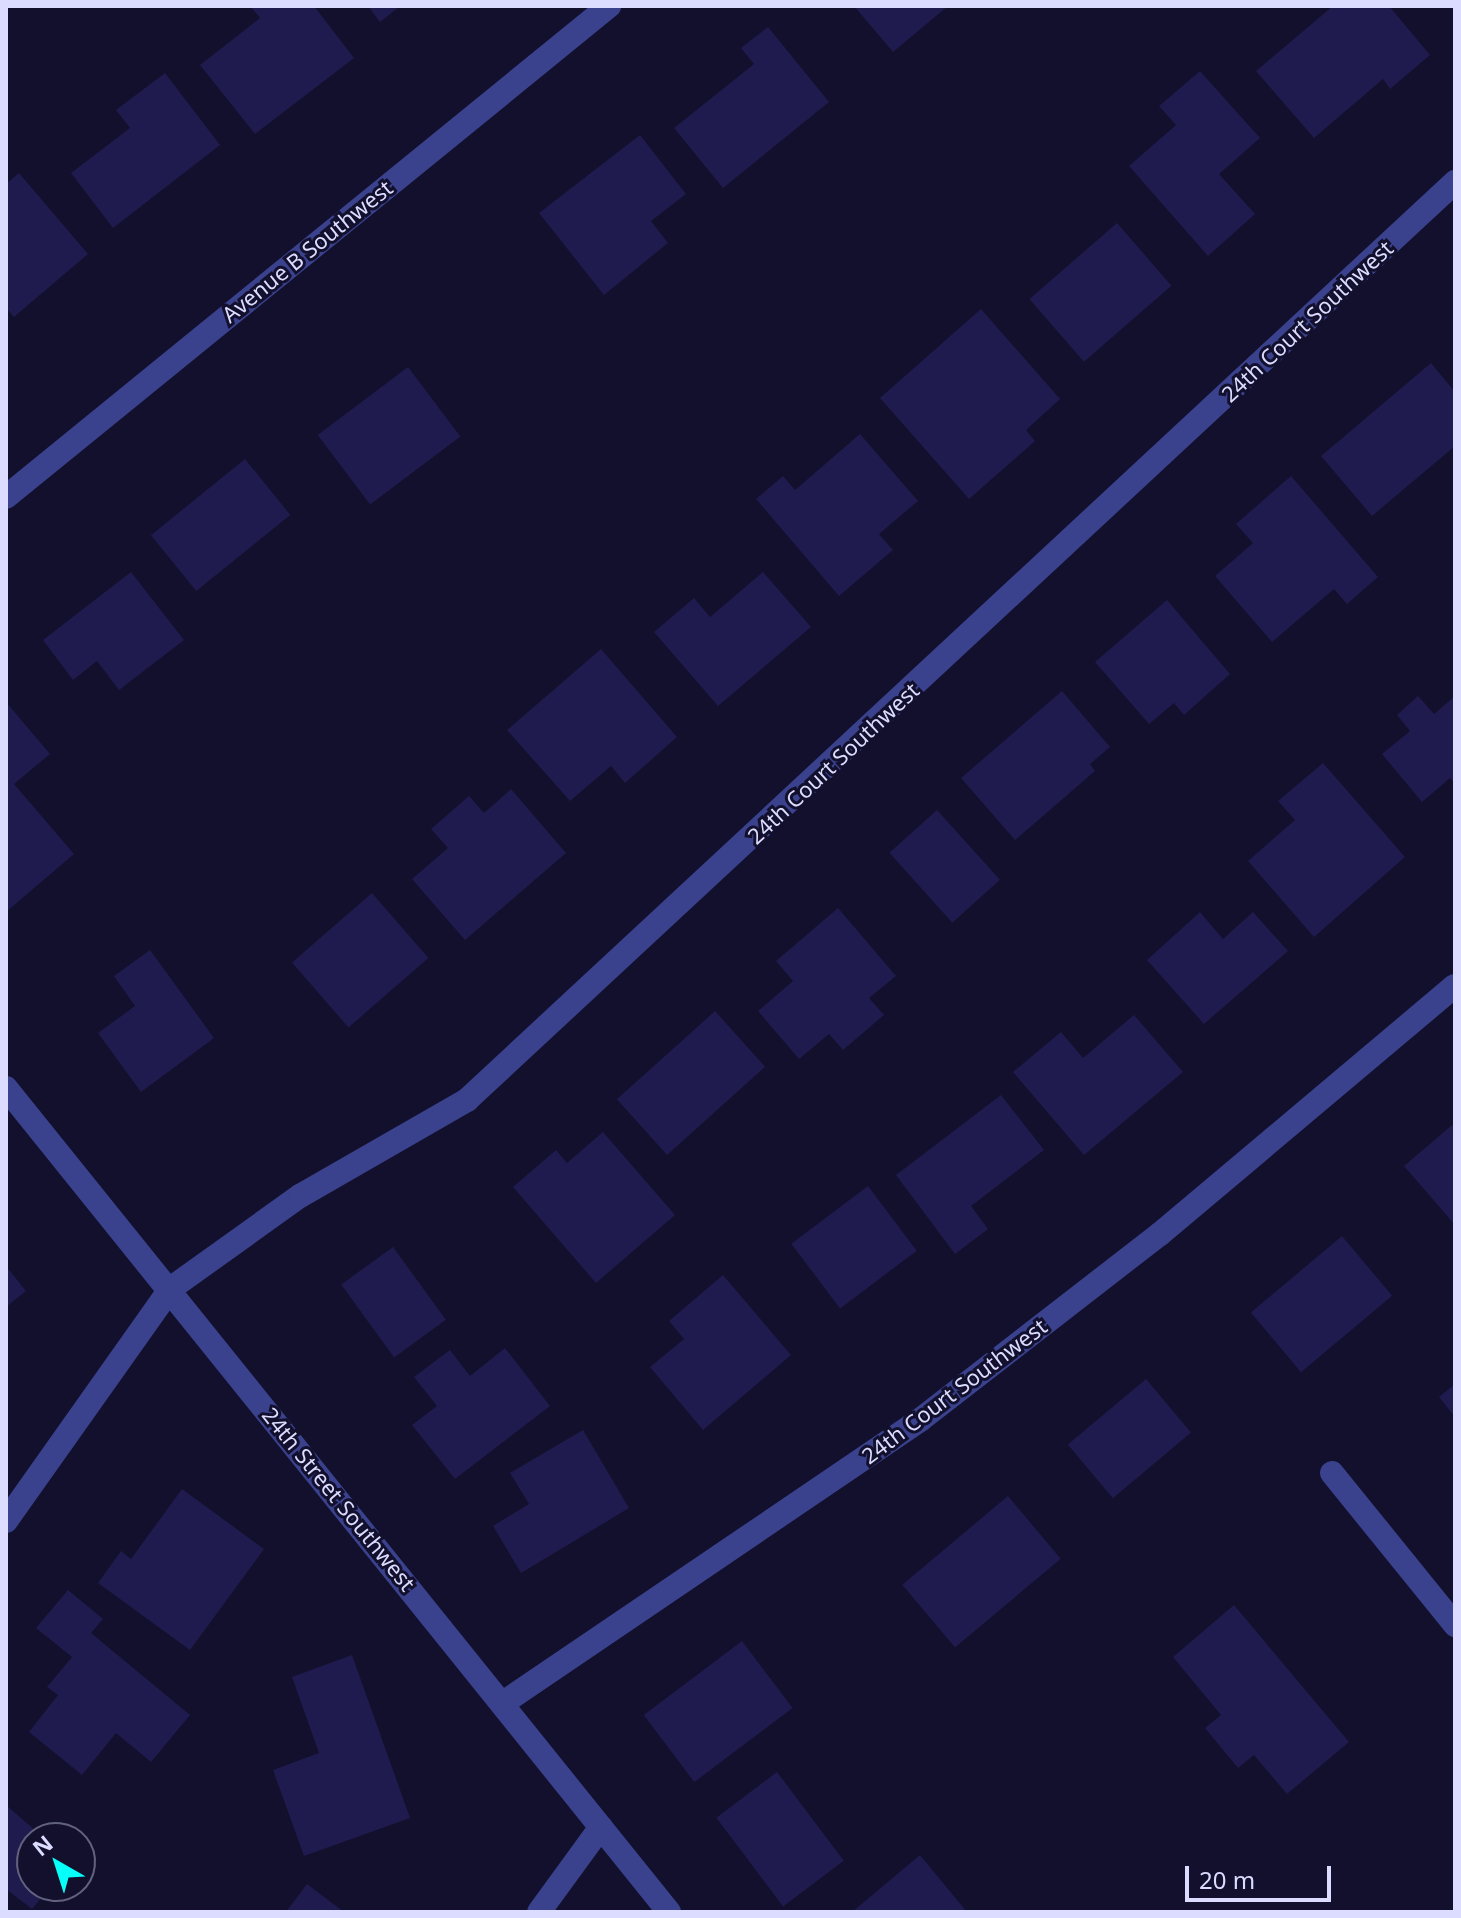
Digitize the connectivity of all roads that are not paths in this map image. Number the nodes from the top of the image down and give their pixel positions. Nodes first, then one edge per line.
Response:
1 (609, 6) edge
2 (1455, 182) edge
3 (6, 497) edge
4 (1455, 986) edge
5 (6, 1088) edge
6 (170, 1289) junction
7 (1332, 1473) dead end
8 (6, 1521) edge
9 (1455, 1625) edge
10 (503, 1703) junction
11 (601, 1827) junction
12 (539, 1912) edge
13 (669, 1912) edge

1 - 3 street, Avenue B Southwest
2 - 6 street, 24th Court Southwest
4 - 10 street, 24th Court Southwest
5 - 6 street, 24th Street Southwest
6 - 8 street, 24th Court Southwest
6 - 10 street, 24th Street Southwest
7 - 9 street
10 - 11 street, 24th Street Southwest
11 - 12 street
11 - 13 street, 24th Street Southwest

